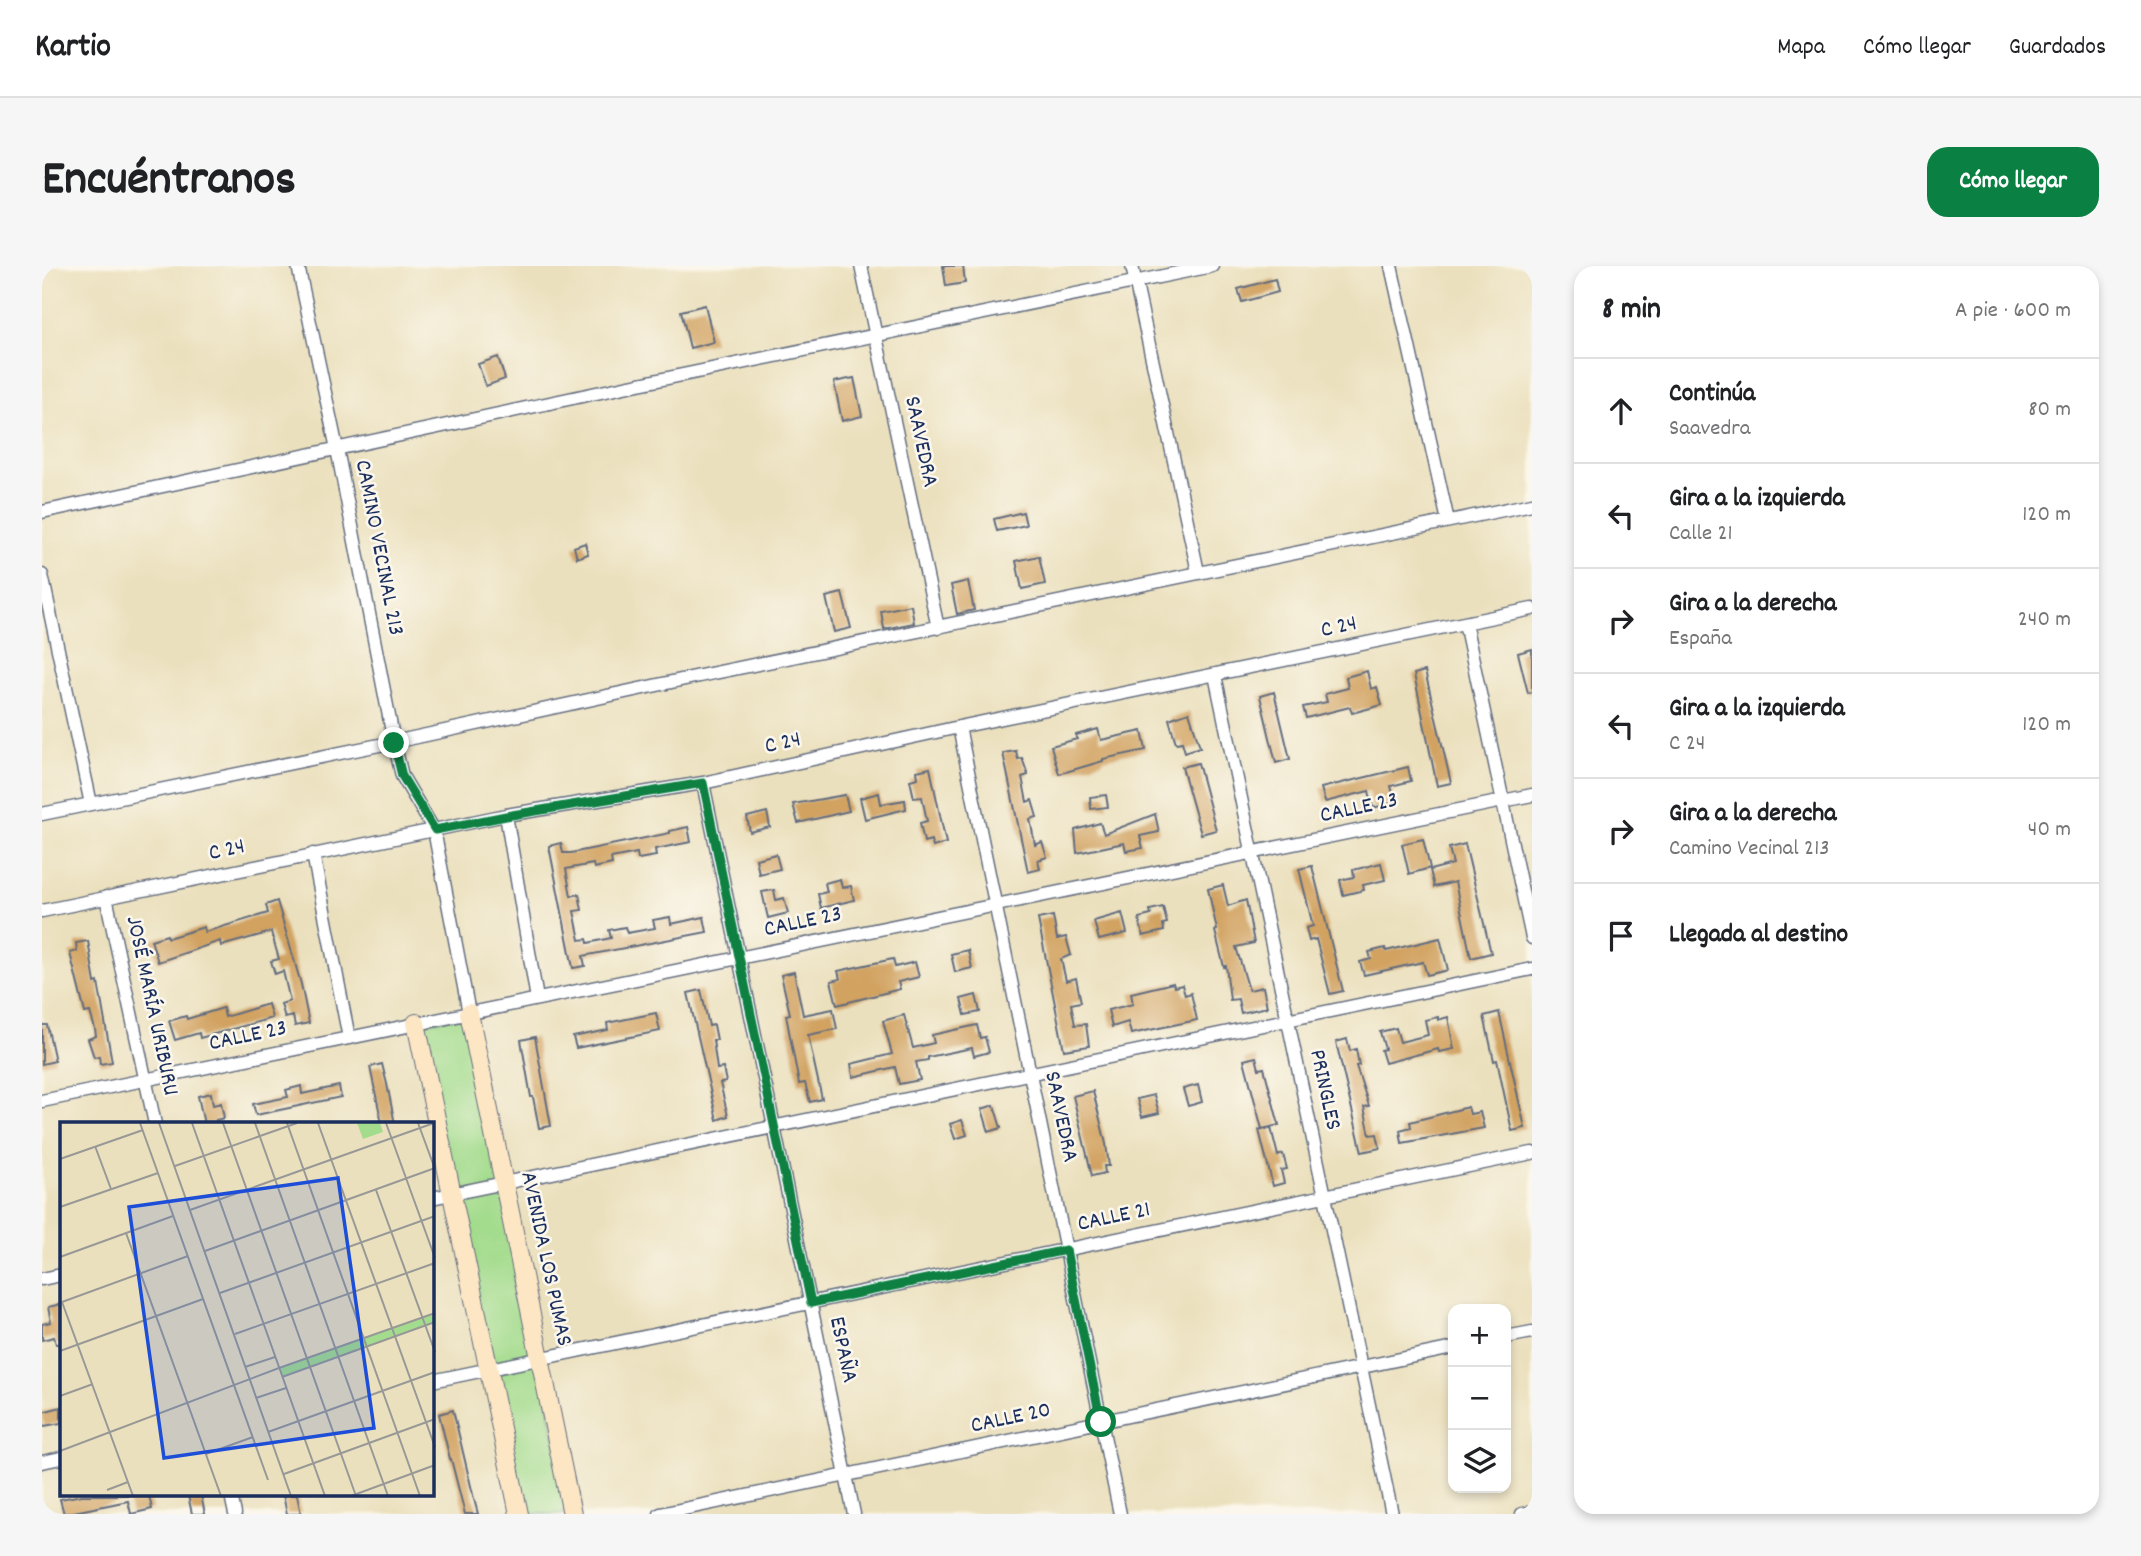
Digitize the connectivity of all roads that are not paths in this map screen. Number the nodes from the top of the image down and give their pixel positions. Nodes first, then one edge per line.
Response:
1 (298, 266) edge
2 (861, 266) edge
3 (1132, 266) edge
4 (1212, 266) edge
5 (1391, 266) edge
6 (1135, 282) junction
7 (876, 335) junction
8 (337, 449) junction
9 (1532, 504) edge
10 (42, 512) edge
11 (1448, 522) junction
12 (1198, 572) junction
13 (42, 575) edge
14 (1532, 609) edge
15 (1465, 623) junction
16 (938, 628) junction
17 (1215, 675) junction
18 (959, 727) junction
19 (394, 743) junction
20 (703, 783) junction
21 (1532, 795) edge
22 (1502, 801) junction
23 (91, 804) junction
24 (42, 814) edge
25 (506, 816) junction
26 (435, 830) junction
27 (1252, 852) junction
28 (313, 854) junction
29 (106, 897) junction
30 (995, 905) junction
31 (42, 911) edge
32 (1532, 938) edge
33 (740, 958) junction
34 (1532, 968) edge
35 (537, 999) junction
36 (469, 1013) junction
37 (1288, 1021) junction
38 (416, 1023) junction
39 (349, 1038) junction
40 (1030, 1074) junction
41 (146, 1080) junction
42 (42, 1101) edge
43 (155, 1122) edge
44 (774, 1127) junction
45 (1532, 1153) edge
46 (504, 1183) junction
47 (453, 1194) junction
48 (1325, 1196) junction
49 (434, 1198) edge
50 (1066, 1250) junction
51 (60, 1275) edge
52 (42, 1279) edge
53 (811, 1303) junction
54 (1532, 1332) edge
55 (1511, 1336) edge
56 (1448, 1349) edge
57 (540, 1358) junction
58 (1361, 1368) junction
59 (489, 1369) junction
60 (434, 1381) edge
61 (1101, 1422) junction
62 (60, 1458) edge
63 (42, 1462) edge
64 (846, 1475) junction
65 (232, 1496) edge
66 (1532, 1512) edge
67 (235, 1514) edge
68 (519, 1514) edge
69 (572, 1514) edge
70 (660, 1514) edge
71 (854, 1514) edge
72 (1120, 1514) edge
73 (1392, 1514) edge
74 (1522, 1514) edge

1 - 8 street, CAMINO VECINAL 213
2 - 7 street, SAAVEDRA
3 - 6 street
4 - 6 street
5 - 11 street
6 - 7 street
6 - 12 street
7 - 8 street
7 - 16 street, SAAVEDRA
8 - 10 street
8 - 19 street, CAMINO VECINAL 213
9 - 11 street
11 - 12 street
12 - 16 street
13 - 23 street
14 - 15 street, C 24
15 - 17 street, C 24
15 - 22 street
16 - 19 street
17 - 18 street, C 24
17 - 27 street, PRINGLES
18 - 20 street, C 24
18 - 30 street, SAAVEDRA
19 - 23 street
19 - 26 street, CAMINO VECINAL 213
20 - 25 street, C 24
20 - 33 street, ESPAÑA
21 - 22 street, CALLE 23
22 - 27 street, CALLE 23
22 - 32 street
23 - 24 street
25 - 26 street, C 24
25 - 35 street
26 - 28 street, C 24
26 - 36 street
27 - 30 street, CALLE 23
27 - 37 street, PRINGLES
28 - 29 street, C 24
28 - 39 street
29 - 31 street, C 24
29 - 41 street, JOSÉ MARÍA URIBURU
30 - 33 street, CALLE 23
30 - 40 street, SAAVEDRA
33 - 35 street, CALLE 23
33 - 44 street, ESPAÑA
34 - 37 street
35 - 36 street, CALLE 23
36 - 38 street, CALLE 23
36 - 46 main road, AVENIDA LOS PUMAS
37 - 40 street
37 - 48 street, PRINGLES
38 - 39 street, CALLE 23
38 - 47 main road
39 - 41 street, CALLE 23
40 - 44 street
40 - 50 street, SAAVEDRA
41 - 42 street, CALLE 23
41 - 43 street, JOSÉ MARÍA URIBURU
44 - 46 street
44 - 53 street, ESPAÑA
45 - 48 street, CALLE 21
46 - 47 street
46 - 57 main road, AVENIDA LOS PUMAS
47 - 49 street
47 - 59 main road
48 - 50 street, CALLE 21
48 - 58 street, PRINGLES
50 - 53 street, CALLE 21
50 - 61 street, SAAVEDRA
51 - 52 street
53 - 57 street, CALLE 21
53 - 64 street, ESPAÑA
54 - 55 street
56 - 58 street, CALLE 20
57 - 59 street, CALLE 21
57 - 69 main road, AVENIDA LOS PUMAS
58 - 61 street, CALLE 20
58 - 73 street, PRINGLES
59 - 60 street
59 - 68 main road
61 - 64 street, CALLE 20
61 - 72 street, SAAVEDRA
62 - 63 street
64 - 70 street, CALLE 20
64 - 71 street, ESPAÑA
65 - 67 street
66 - 74 street

